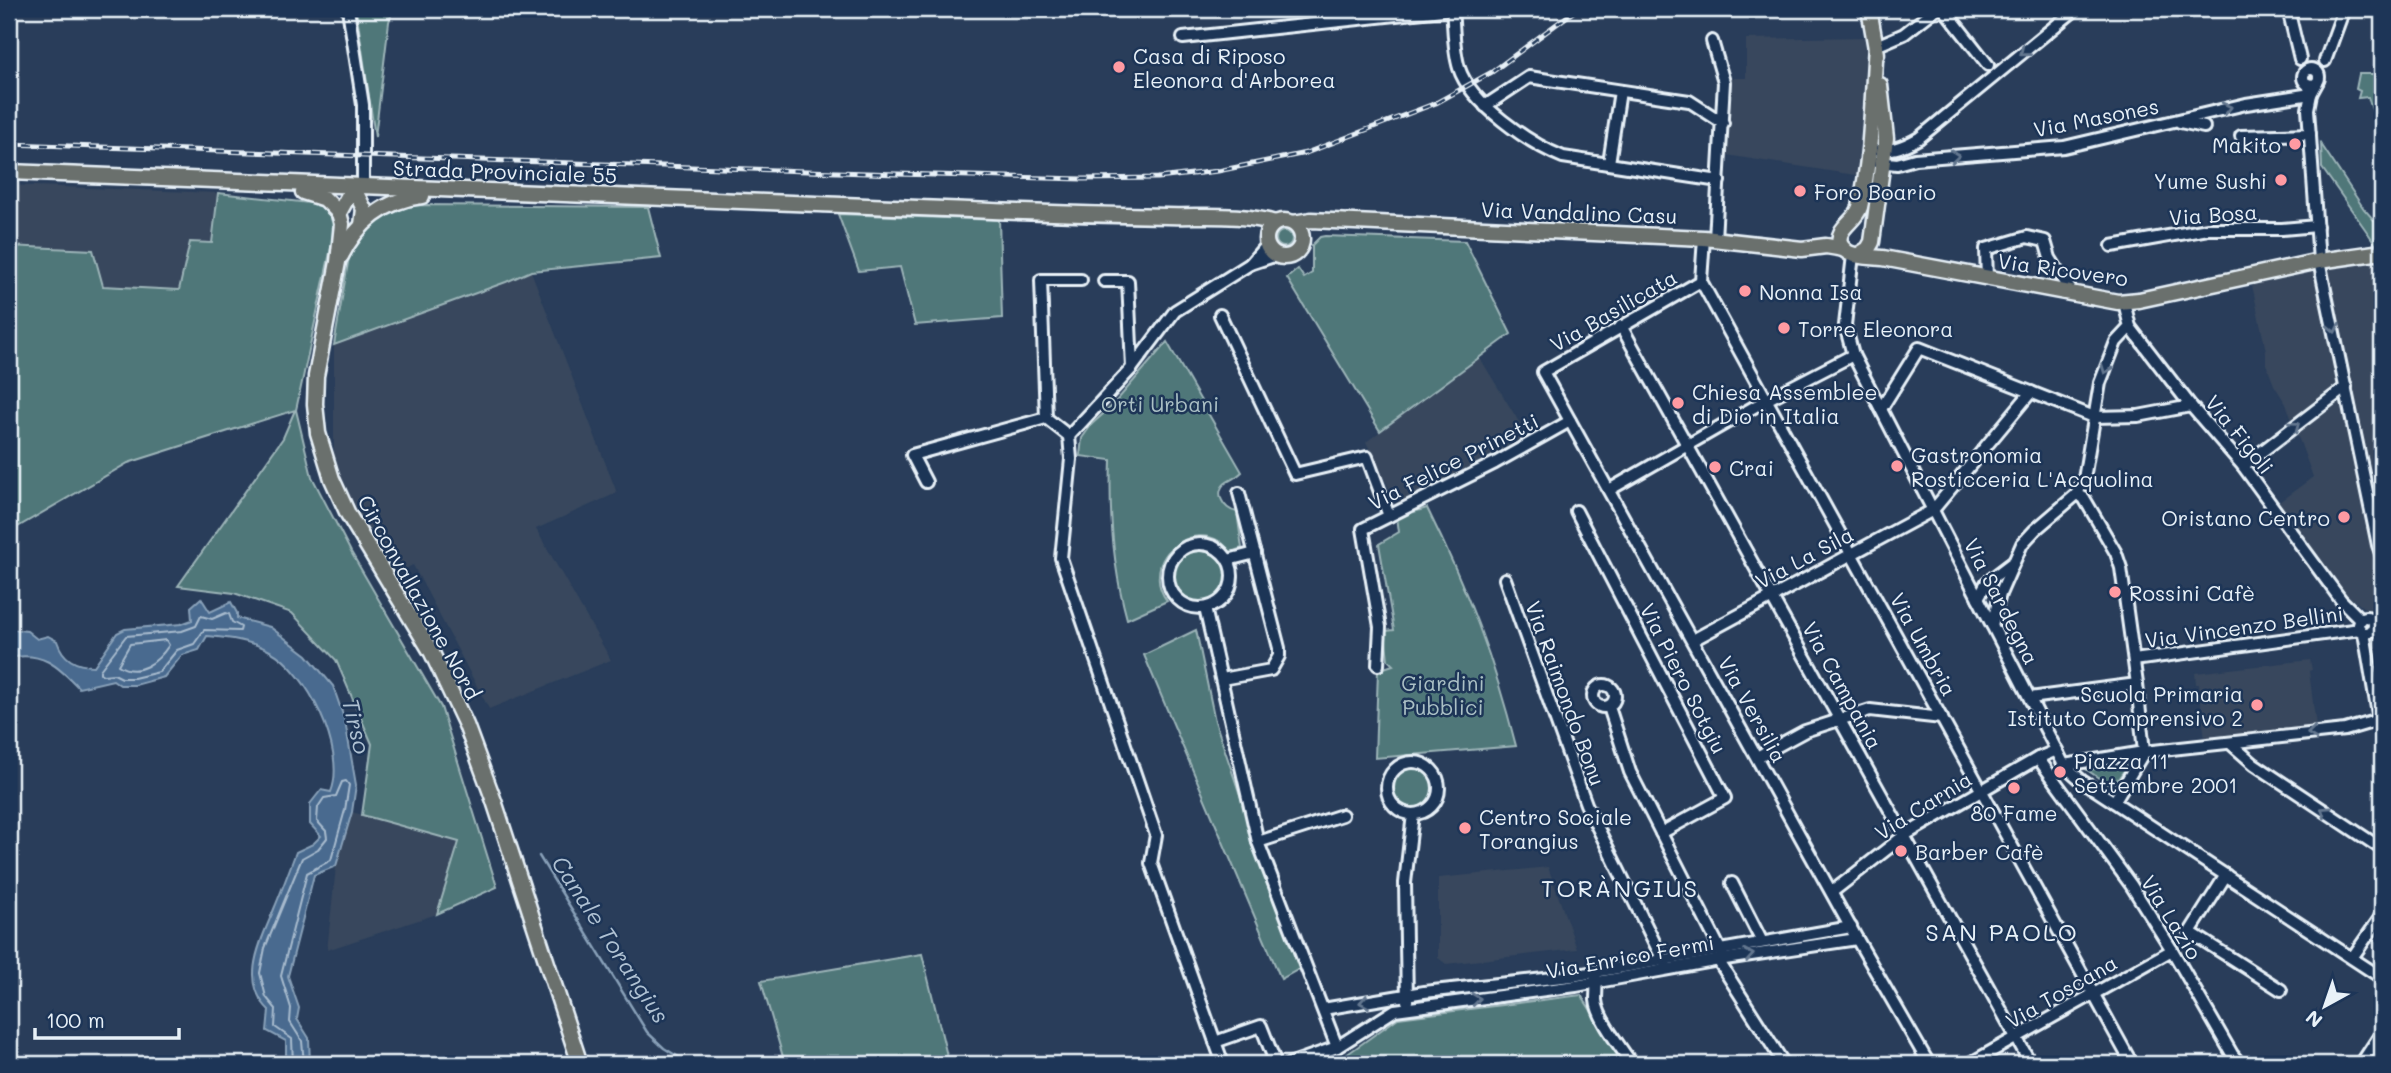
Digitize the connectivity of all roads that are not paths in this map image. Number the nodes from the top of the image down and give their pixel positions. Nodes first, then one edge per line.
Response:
1 (348, 9) edge
2 (1452, 9) edge
3 (1869, 9) edge
4 (1936, 9) edge
5 (1944, 9) edge
6 (2076, 9) edge
7 (2288, 9) edge
8 (2344, 9) edge
9 (1183, 38) dead end
10 (1712, 41) dead end
11 (1876, 46) junction
12 (1988, 65) dead end
13 (2312, 79) junction
14 (1620, 91) junction
15 (1482, 103) junction
16 (2175, 121) junction
17 (1723, 123) junction
18 (2204, 127) dead end
19 (2310, 134) junction
20 (2241, 136) dead end
21 (1919, 138) junction
22 (1878, 158) junction
23 (1915, 159) junction
24 (1609, 163) junction
25 (9, 172) edge
26 (1719, 181) junction
27 (274, 185) junction
28 (358, 188) junction
29 (468, 190) junction
30 (339, 213) junction
31 (1330, 222) junction
32 (1293, 223) junction
33 (1851, 223) junction
34 (362, 225) junction
35 (2317, 226) junction
36 (1270, 234) junction
37 (1872, 234) junction
38 (1709, 238) junction
39 (1302, 241) junction
40 (2112, 246) dead end
41 (1853, 249) junction
42 (1278, 255) junction
43 (2378, 255) edge
44 (2319, 261) junction
45 (338, 262) junction
46 (1250, 264) junction
47 (1987, 279) junction
48 (1080, 280) dead end
49 (1104, 281) dead end
50 (1702, 281) junction
51 (2073, 294) junction
52 (2124, 302) junction
53 (1220, 315) dead end
54 (1620, 326) junction
55 (2130, 327) junction
56 (1853, 355) junction
57 (1132, 368) junction
58 (1543, 372) joint
59 (2346, 387) junction
60 (2031, 392) junction
61 (1768, 398) junction
62 (2191, 405) junction
63 (1881, 408) junction
64 (2094, 417) junction
65 (1046, 418) junction
66 (1570, 421) junction
67 (1069, 436) junction
68 (1686, 445) junction
69 (2243, 466) junction
70 (926, 482) dead end
71 (1609, 489) junction
72 (1239, 493) dead end
73 (2077, 494) junction
74 (1933, 510) junction
75 (1576, 511) dead end
76 (1389, 516) junction
77 (1255, 553) junction
78 (1852, 553) junction
79 (2382, 556) edge
80 (1228, 560) junction
81 (2012, 563) junction
82 (1962, 566) junction
83 (1994, 575) junction
84 (1506, 579) dead end
85 (2004, 583) junction
86 (1772, 596) junction
87 (1978, 598) junction
88 (1205, 608) junction
89 (2378, 621) edge
90 (1992, 625) junction
91 (2362, 627) junction
92 (1693, 640) junction
93 (2134, 660) junction
94 (1378, 664) dead end
95 (1222, 680) junction
96 (2137, 684) junction
97 (2030, 698) junction
98 (1609, 707) dead end
99 (1839, 718) junction
100 (1942, 718) junction
101 (2381, 721) edge
102 (2230, 743) junction
103 (2057, 751) junction
104 (2144, 752) junction
105 (1757, 757) junction
106 (2038, 758) junction
107 (2064, 765) junction
108 (2082, 781) junction
109 (1981, 791) junction
110 (2065, 796) junction
111 (2114, 802) junction
112 (1413, 814) junction
113 (1342, 815) dead end
114 (1661, 833) junction
115 (1905, 835) junction
116 (1258, 842) junction
117 (2382, 849) edge
118 (2226, 875) junction
119 (1732, 884) dead end
120 (1832, 892) junction
121 (2382, 915) edge
122 (1851, 927) junction
123 (1857, 939) junction
124 (1762, 942) junction
125 (2172, 950) junction
126 (1721, 956) junction
127 (2352, 958) junction
128 (1666, 964) junction
129 (1595, 977) junction
130 (2382, 978) edge
131 (2281, 990) dead end
132 (2094, 995) junction
133 (1407, 1001) junction
134 (1323, 1009) junction
135 (2382, 1032) edge
136 (2017, 1038) junction
137 (1215, 1042) junction
138 (1337, 1047) junction
139 (580, 1064) edge
140 (1223, 1064) edge
141 (1276, 1064) edge
142 (1289, 1064) edge
143 (1632, 1064) edge
144 (1784, 1064) edge
145 (1929, 1064) edge
146 (1969, 1064) edge
147 (2031, 1064) edge
148 (2132, 1064) edge
149 (2240, 1064) edge
150 (2361, 1064) edge

1 - 28 street
2 - 9 street
2 - 15 street
3 - 11 main road
4 - 11 street
5 - 12 street
6 -> 21 street
7 - 13 street
8 - 13 street
10 - 17 street
11 - 22 main road
16 -> 13 street, Via Masones
13 - 19 street
14 - 15 street
14 - 17 street
14 - 24 street
15 - 24 street
16 - 18 street
23 -> 16 street, Via Masones
17 - 26 street
19 - 20 street
19 - 35 street
21 - 22 street
21 - 23 street
22 - 23 street, Via Masones
22 - 33 main road
22 - 37 main road
24 - 26 street
25 - 27 main road, Strada Provinciale 55
26 - 38 street
27 - 28 main road, Strada Provinciale 55
27 - 30 main road
28 - 29 main road, Strada Provinciale 55
28 - 30 main road, Circonvallazione Nord
28 - 34 main road
29 - 34 main road, Circonvallazione Nord
29 - 36 main road, Strada Provinciale 55
30 - 45 main road, Circonvallazione Nord
31 - 32 main road, Via Vandalino Casu
31 - 38 main road, Via Vandalino Casu
31 - 39 main road
32 - 36 main road
32 - 39 main road
33 - 37 main road
33 - 41 main road
34 - 45 main road, Circonvallazione Nord
35 - 40 street, Via Bosa
35 - 44 street
36 - 42 main road
36 - 46 street
37 - 41 main road
38 - 41 main road, Via Vandalino Casu
38 - 50 street
39 - 42 main road
41 - 47 main road, Via Ricovero
41 - 56 street, Via Sardegna
42 - 46 street
43 - 44 main road, Via Ricovero
44 - 52 main road, Via Ricovero
44 -> 59 street
45 - 139 main road, Circonvallazione Nord
46 - 57 street
47 - 51 main road, Via Ricovero
47 - 51 street
48 - 65 street
49 - 57 street
50 - 54 street, Via Basilicata
50 - 61 street, Via Umbria
51 - 52 main road, Via Ricovero
52 - 55 street, Via Figoli
53 - 76 street
54 - 58 street, Via Basilicata
54 - 68 street, Via Campania
55 - 62 street, Via Figoli
55 -> 64 street
56 - 61 street
56 - 63 street, Via Sardegna
57 - 67 street
58 - 66 street, Via Versilia
69 -> 59 street
59 - 79 street
60 - 63 street
60 - 64 street
60 - 74 street
61 - 68 street
61 - 78 street, Via Umbria
62 - 64 street
62 - 69 street, Via Figoli
63 - 74 street, Via Sardegna
64 - 73 street
65 - 67 street
65 - 70 street
66 - 71 street, Via Versilia
66 - 76 street, Via Felice Prinetti
67 - 137 street
68 - 71 street
68 - 86 street, Via Campania
69 - 91 street, Via Figoli
71 - 92 street, Via Versilia
72 - 77 street
73 - 81 street
73 - 93 street
74 - 78 street, Via La Sila
74 - 82 street, Via Sardegna
75 - 114 street, Via Piero Sotgiu
76 - 94 street, Via Felice Prinetti
77 - 80 street
77 - 95 street
78 - 86 street, Via La Sila
78 - 100 street, Via Umbria
80 - 88 street
80 - 88 street
81 - 83 street
81 - 85 street
82 - 83 street
82 - 87 street, Via Sardegna
83 - 87 street
84 - 128 street, Via Raimondo Bonu
85 - 87 street
85 - 90 street
86 - 92 street, Via La Sila
86 - 99 street, Via Campania
87 - 90 street, Via Sardegna
88 - 95 street
89 - 91 street
90 - 97 street, Via Sardegna
91 - 93 street, Via Vincenzo Bellini
91 - 101 street
92 - 105 street, Via Versilia
93 - 96 street
95 - 116 street
96 - 97 street
96 - 104 street
97 - 103 street, Via Sardegna
98 - 114 street
99 - 100 street
99 - 105 street
99 - 115 street, Via Campania
100 - 109 street, Via Umbria
101 -> 102 street
102 - 104 street
117 -> 102 street
103 - 106 street
103 - 107 street, Via Sardegna
104 - 107 street
104 - 111 street
105 - 120 street, Via Versilia
106 - 109 street, Via Carnia
106 - 110 street
107 - 108 street, Via Sardegna
108 - 110 street
108 - 111 street, Via Sardegna
109 - 115 street, Via Carnia
109 - 132 street, Via Umbria
110 - 125 street, Via Lazio
111 - 118 street, Via Sardegna
112 - 112 street
112 - 133 street
113 - 116 street
114 - 126 street
115 - 120 street, Via Carnia
115 - 136 street, Via Campania
116 - 134 street
118 - 127 street, Via Sardegna
118 - 131 street
119 - 124 street
120 - 122 street, Via Versilia
121 - 127 street
122 - 123 street, Via Versilia
122 - 124 street, Via Enrico Fermi
126 -> 123 street, Via Enrico Fermi
123 - 145 street, Via Versilia
124 - 126 street, Via Enrico Fermi
125 - 132 street, Via Toscana
125 - 149 street, Via Lazio
126 - 128 street, Via Enrico Fermi
126 - 144 street
127 - 130 street, Via Sardegna
128 - 129 street, Via Enrico Fermi
129 - 133 street, Via Enrico Fermi
129 - 143 street
132 - 136 street, Via Toscana
132 - 148 street, Via Umbria
133 -> 134 street, Via Enrico Fermi
133 - 138 street
134 - 138 street
135 - 150 street
136 - 146 street, Via Toscana
136 - 147 street, Via Campania
137 - 140 street
137 - 141 street
138 - 142 street

